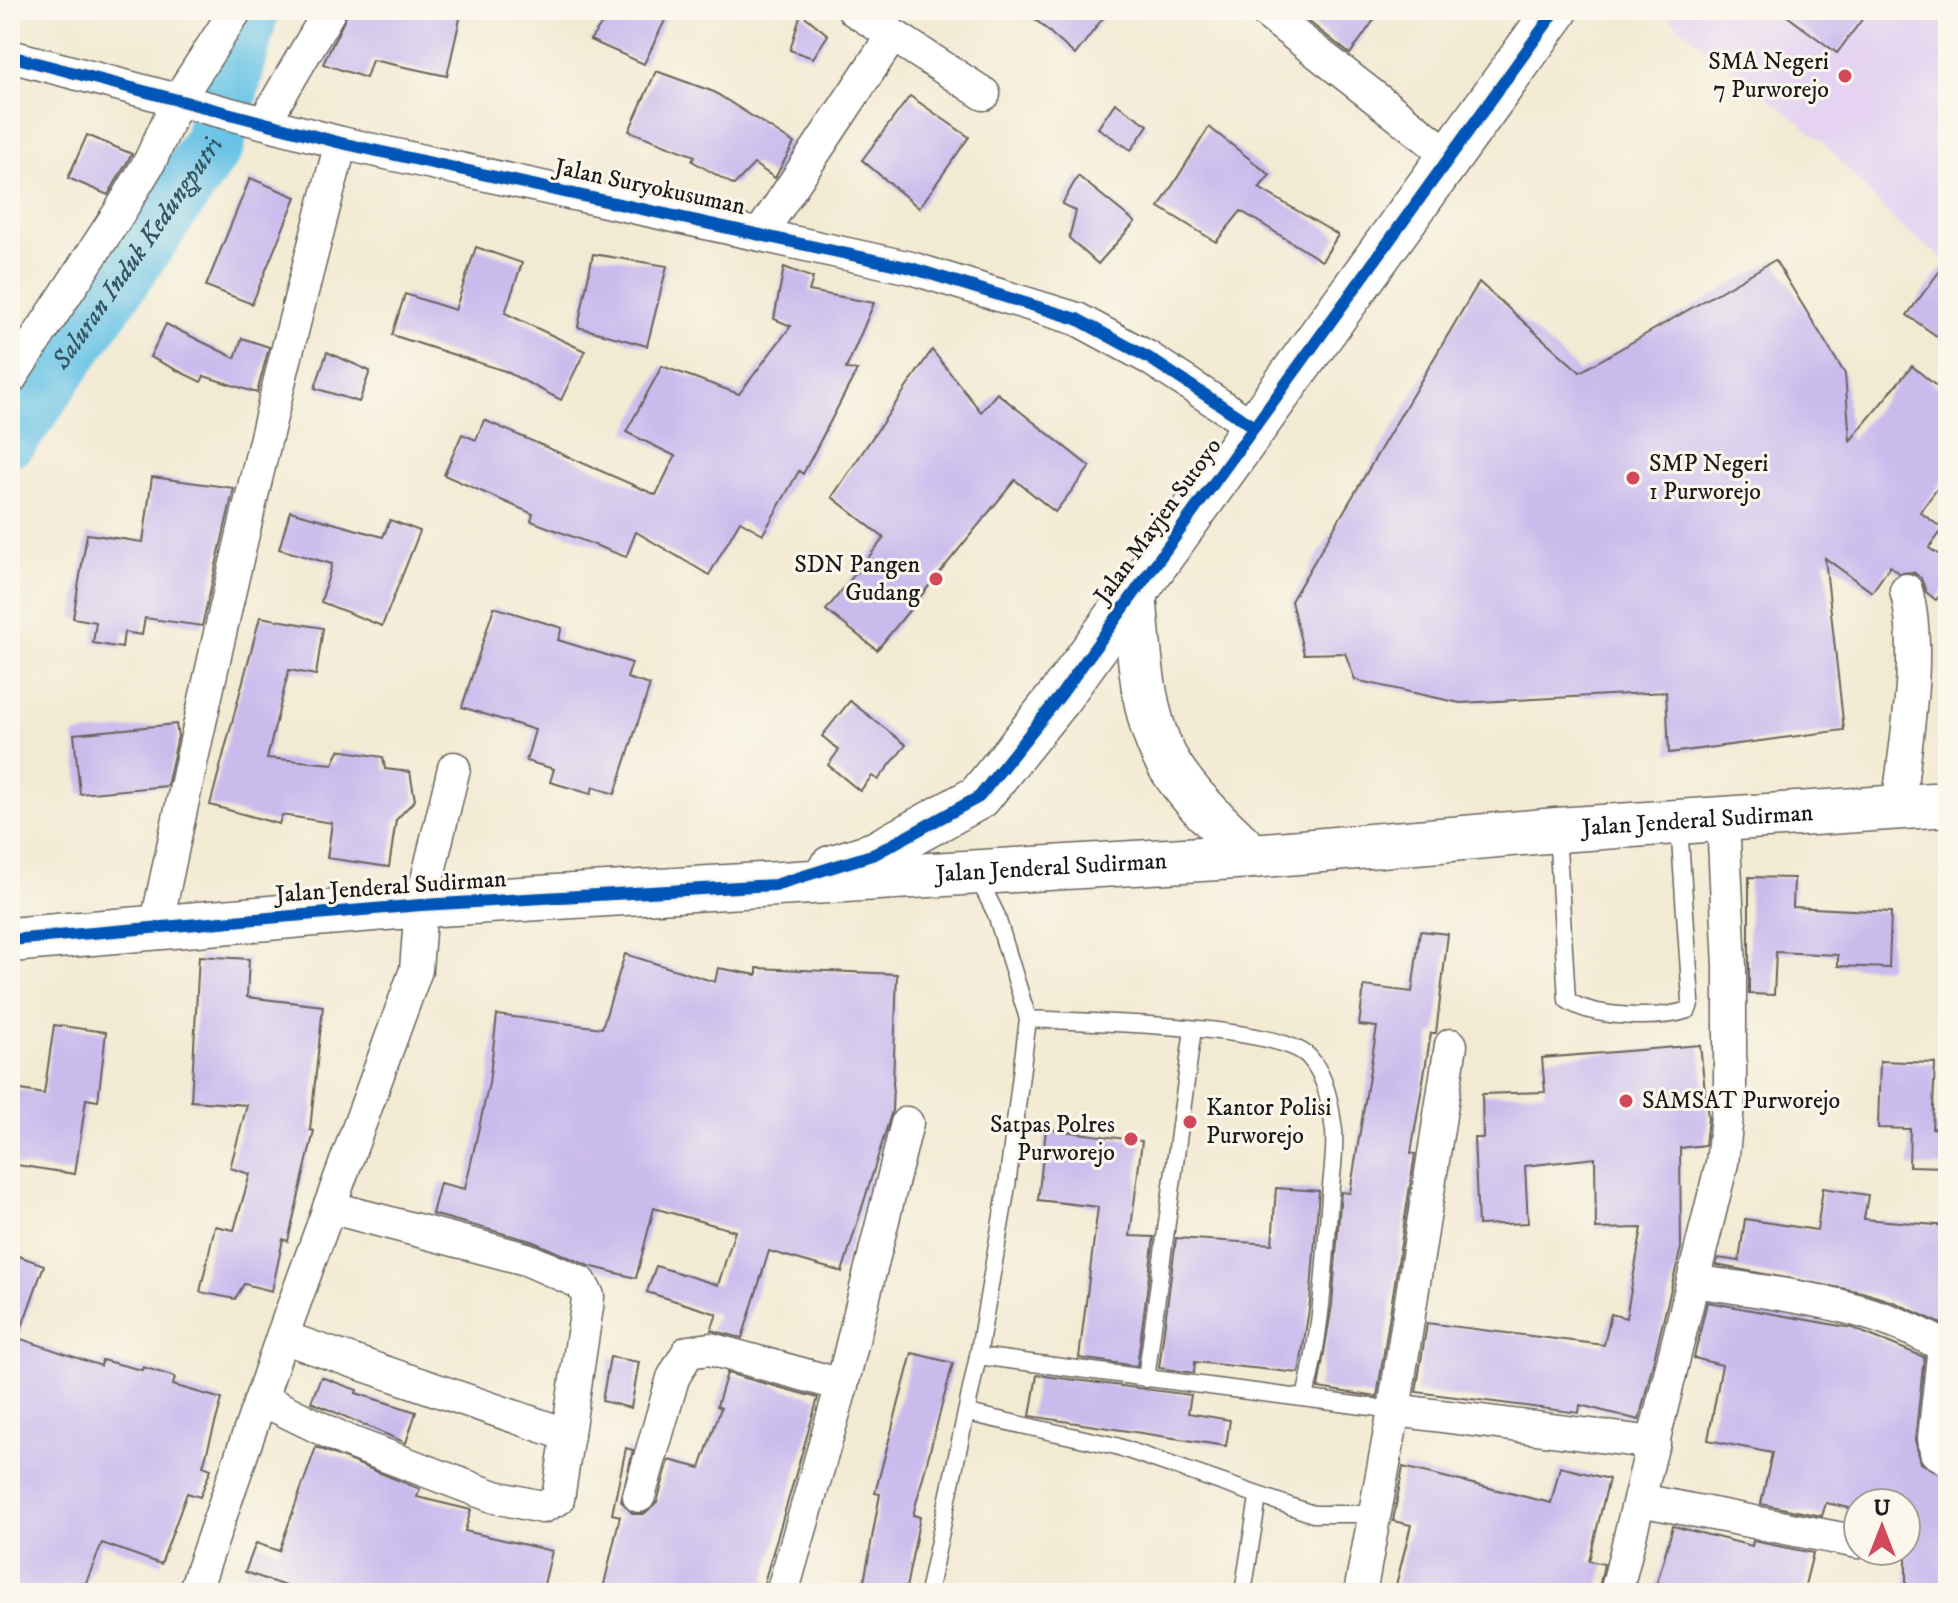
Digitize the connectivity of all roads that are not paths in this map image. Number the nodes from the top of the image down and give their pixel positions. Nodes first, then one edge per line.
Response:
1 (236, 10) edge
2 (330, 10) edge
3 (854, 10) edge
4 (1263, 10) edge
5 (1556, 10) edge
6 (892, 36) junction
7 (10, 56) edge
8 (984, 94) dead end
9 (188, 101) junction
10 (251, 118) junction
11 (341, 143) junction
12 (1450, 156) junction
13 (761, 233) junction
14 (10, 379) edge
15 (1254, 427) junction
16 (1906, 590) dead end
17 (1134, 593) junction
18 (454, 768) dead end
19 (1948, 804) edge
20 (1898, 809) junction
21 (1723, 820) junction
22 (1679, 823) junction
23 (1557, 830) junction
24 (1252, 856) junction
25 (975, 873) junction
26 (775, 885) junction
27 (421, 905) junction
28 (156, 927) junction
29 (10, 940) edge
30 (1028, 1019) junction
31 (1193, 1029) junction
32 (1451, 1045) dead end
33 (907, 1123) dead end
34 (329, 1207) junction
35 (1694, 1281) junction
36 (282, 1337) junction
37 (1946, 1348) edge
38 (978, 1356) junction
39 (1146, 1379) junction
40 (842, 1385) junction
41 (1305, 1397) junction
42 (261, 1399) junction
43 (1394, 1410) junction
44 (968, 1413) junction
45 (568, 1435) junction
46 (1654, 1443) junction
47 (1948, 1459) edge
48 (639, 1496) dead end
49 (1258, 1498) junction
50 (1640, 1500) junction
51 (1375, 1514) junction
52 (1842, 1539) edge
53 (194, 1593) edge
54 (782, 1593) edge
55 (928, 1593) edge
56 (1243, 1593) edge
57 (1360, 1593) edge
58 (1616, 1593) edge

1 - 9 street
2 - 10 street
3 - 6 street
4 - 12 street
5 - 12 main road, Jalan Mayjen Sutoyo
6 - 8 street
6 - 13 street
7 - 9 street, Jalan Suryokusuman
9 - 10 street, Jalan Suryokusuman
9 - 14 street
10 - 11 street, Jalan Suryokusuman
11 - 13 street, Jalan Suryokusuman
11 - 28 street
12 - 15 main road, Jalan Mayjen Sutoyo
13 - 15 street, Jalan Suryokusuman
15 - 17 main road, Jalan Mayjen Sutoyo
16 - 20 street
17 - 24 main road
17 - 26 main road, Jalan Mayjen Sutoyo
18 - 27 street
19 - 20 main road, Jalan Jenderal Sudirman
20 - 21 main road, Jalan Jenderal Sudirman
21 - 22 main road, Jalan Jenderal Sudirman
21 - 35 street
22 - 23 main road, Jalan Jenderal Sudirman
22 - 23 lane
23 - 24 main road, Jalan Jenderal Sudirman
24 - 25 main road, Jalan Jenderal Sudirman
25 - 26 main road, Jalan Jenderal Sudirman
25 - 30 lane
26 - 27 main road, Jalan Jenderal Sudirman
27 - 28 main road, Jalan Jenderal Sudirman
27 - 34 street
28 - 29 main road, Jalan Jenderal Sudirman
30 - 31 lane
30 - 38 lane
31 - 39 lane
31 - 41 lane
32 - 43 street
33 - 40 street
34 - 36 street
34 - 45 street
35 - 37 street
35 - 46 street
36 - 42 street
36 - 45 street
37 - 47 street
38 - 39 lane
38 - 44 lane
39 - 41 lane
40 - 48 street
40 - 54 street
41 - 43 lane
42 - 45 street
42 - 53 street
43 - 46 street
43 - 51 street
44 - 49 lane
44 - 55 lane
46 - 50 street
49 - 51 lane
49 - 56 lane
50 - 52 street
50 - 58 street
51 - 57 street

